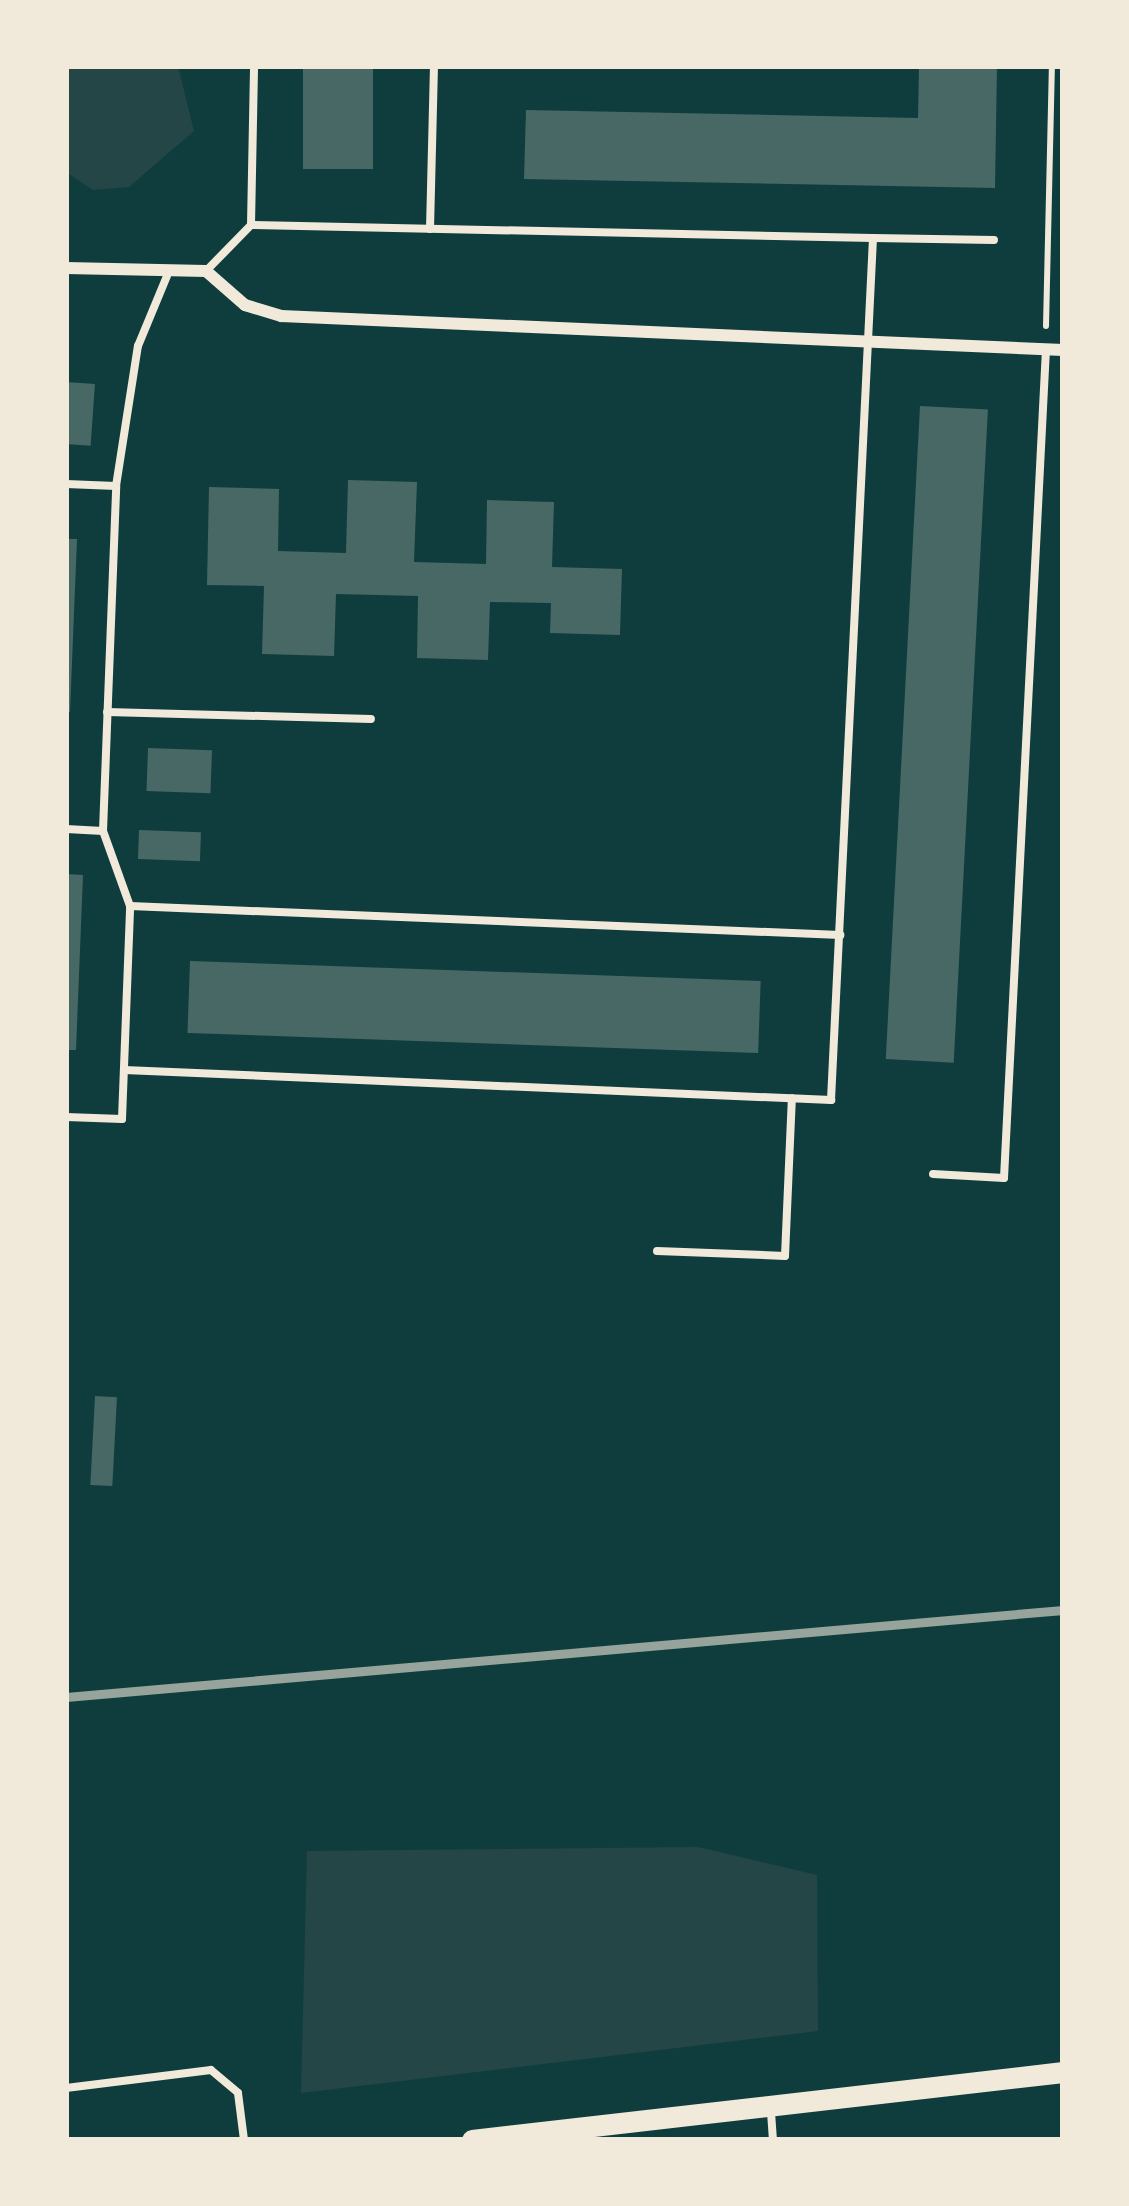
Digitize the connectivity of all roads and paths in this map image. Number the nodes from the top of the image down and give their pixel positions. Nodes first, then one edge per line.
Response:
1 (254, 66) edge
2 (434, 66) edge
3 (1052, 66) edge
4 (251, 225) junction
5 (430, 229) junction
6 (873, 238) junction
7 (994, 240) dead end
8 (66, 268) edge
9 (206, 272) junction
10 (167, 276) junction
11 (870, 342) junction
12 (1046, 349) junction
13 (1063, 350) edge
14 (66, 484) edge
15 (116, 486) junction
16 (107, 712) junction
17 (371, 719) dead end
18 (66, 829) edge
19 (103, 831) junction
20 (130, 906) junction
21 (840, 935) junction
22 (124, 1070) junction
23 (792, 1099) junction
24 (66, 1117) edge
25 (933, 1174) dead end
26 (657, 1251) dead end
27 (1063, 2072) edge
28 (66, 2088) edge
29 (771, 2106) junction
30 (244, 2140) edge
31 (472, 2140) edge
32 (773, 2140) edge

1 - 4 lane
2 - 5 lane
3 - 12 path
4 - 5 lane
4 - 9 lane
5 - 6 lane
6 - 7 lane
6 - 11 lane
8 - 10 street
9 - 10 street
9 - 11 street
10 - 15 lane
11 - 12 street
11 - 21 lane
12 - 13 street
12 - 25 lane
14 - 15 lane
15 - 16 lane
16 - 17 lane
16 - 19 lane
18 - 19 lane
19 - 20 lane
20 - 21 lane
20 - 22 lane
21 - 23 lane
22 - 23 lane
22 - 24 lane
23 - 26 lane
27 - 29 street
28 - 30 lane
29 - 31 street
29 - 32 lane

